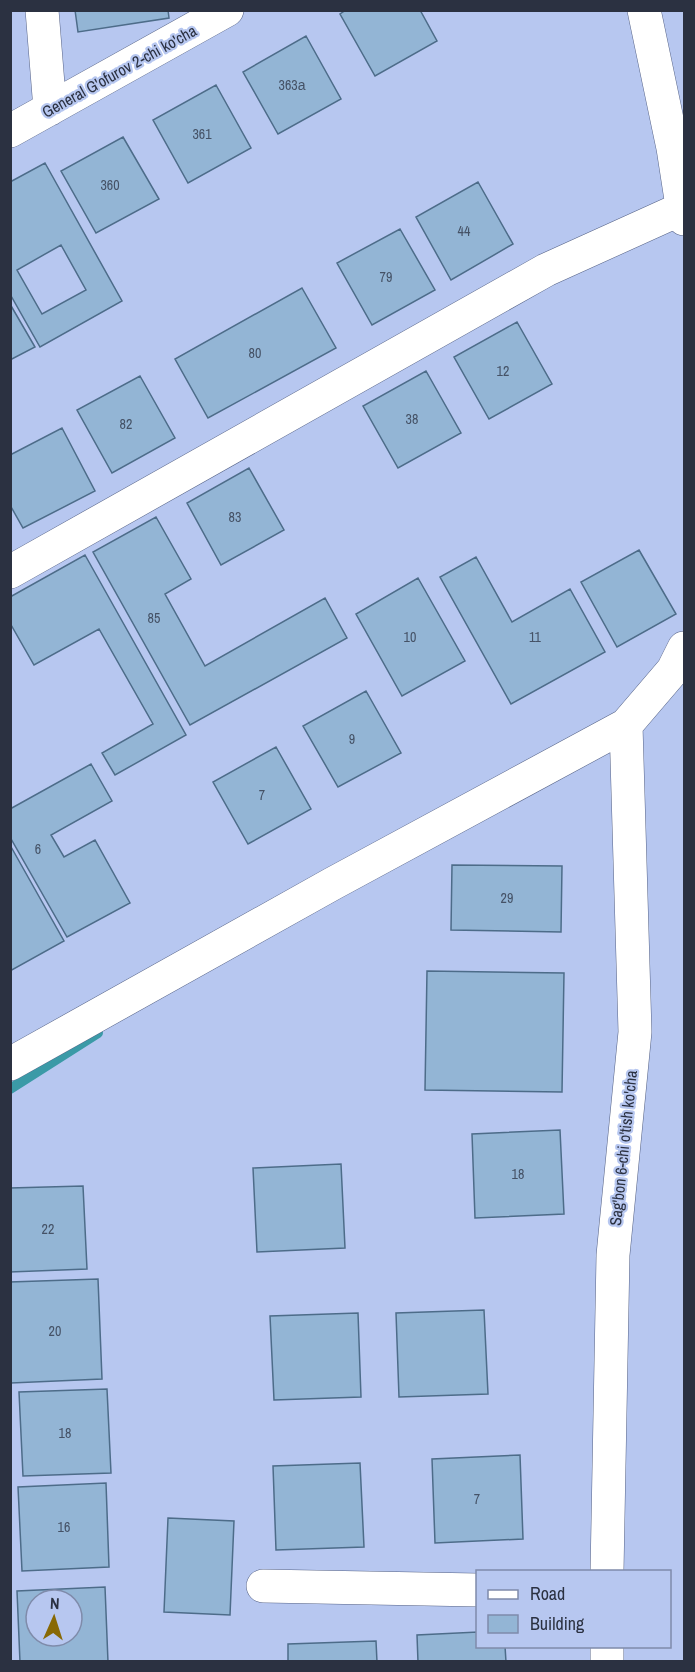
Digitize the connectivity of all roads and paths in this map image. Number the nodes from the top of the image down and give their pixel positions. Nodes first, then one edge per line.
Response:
1 (42, 10) edge
2 (227, 10) edge
3 (644, 10) edge
4 (50, 108) junction
5 (10, 131) edge
6 (679, 148) edge
7 (684, 214) edge
8 (10, 572) edge
9 (684, 648) edge
10 (626, 725) junction
11 (10, 1064) edge
12 (607, 1570) edge
13 (262, 1586) dead end
14 (476, 1590) edge

1 - 4 street
2 - 4 street, General G'ofurov 2-chi ko'cha
3 - 6 street
4 - 5 street, General G'ofurov 2-chi ko'cha
6 - 7 street
7 - 8 street
9 - 10 street
10 - 11 street
10 - 12 street, Sag'bon 6-chi o'tish ko'cha
13 - 14 street

